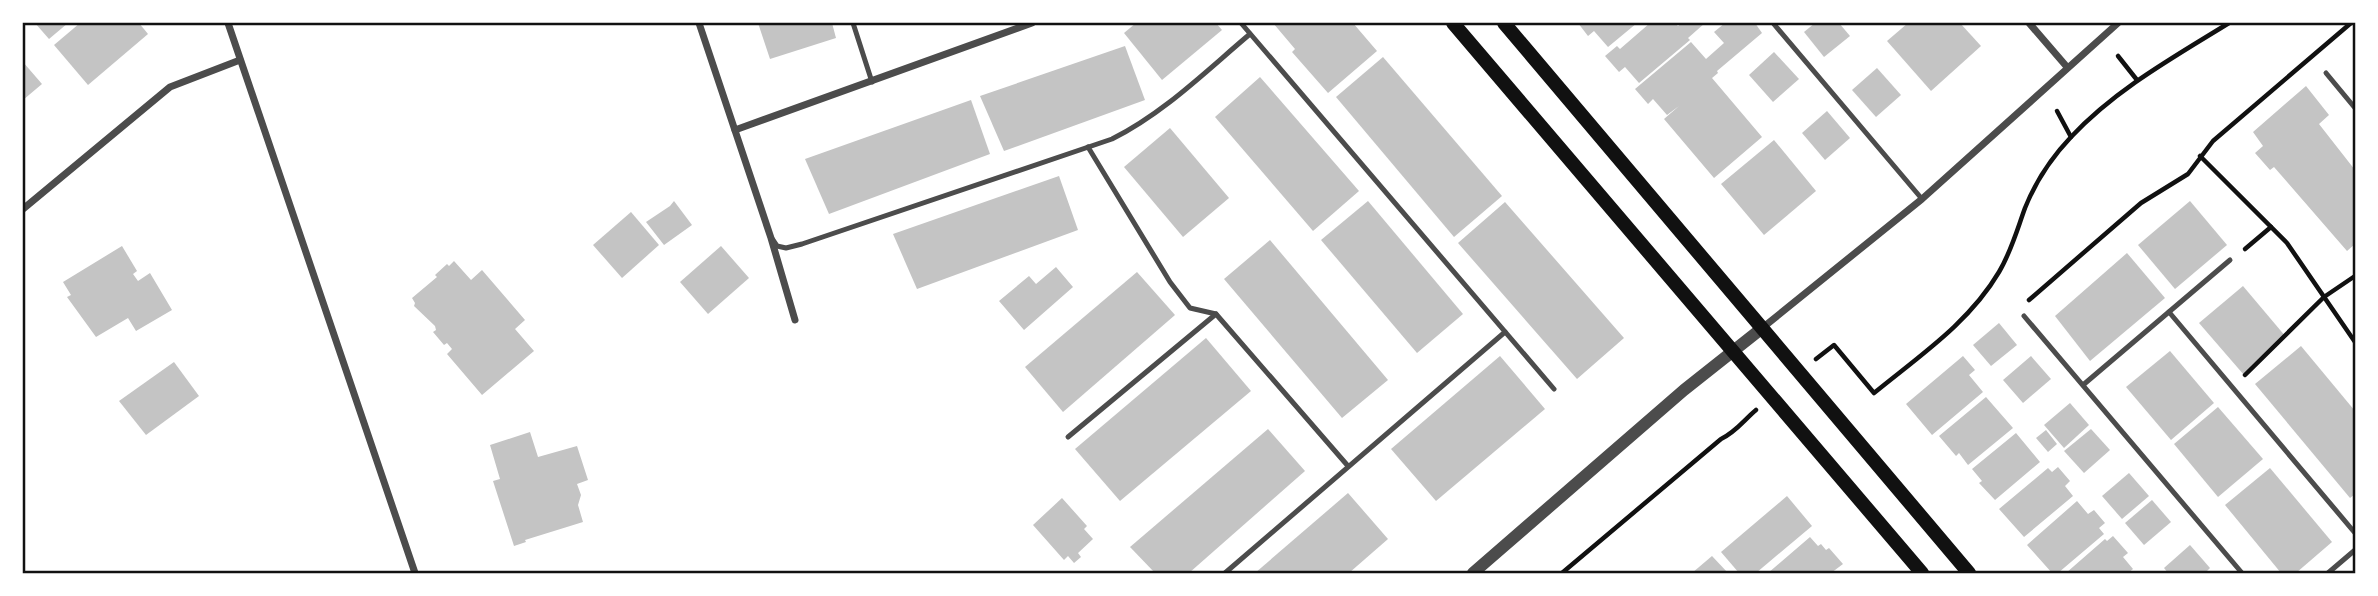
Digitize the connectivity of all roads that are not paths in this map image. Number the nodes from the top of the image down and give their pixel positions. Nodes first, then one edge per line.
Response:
1 (228, 23) edge
2 (699, 23) edge
3 (853, 23) edge
4 (1031, 23) edge
5 (1241, 23) edge
6 (1453, 23) edge
7 (1504, 23) edge
8 (1773, 23) edge
9 (2029, 23) edge
10 (2118, 23) edge
11 (1250, 34) junction
12 (240, 60) junction
13 (2067, 67) junction
14 (2326, 74) dead end
15 (872, 82) junction
16 (2355, 108) edge
17 (735, 130) junction
18 (1088, 147) junction
19 (1922, 199) junction
20 (23, 209) edge
21 (771, 237) junction
22 (2231, 260) road end
23 (2169, 312) junction
24 (1216, 314) junction
25 (2025, 316) dead end
26 (795, 320) dead end
27 (1761, 329) junction
28 (1505, 332) junction
29 (1733, 351) junction
30 (2082, 385) junction
31 (1554, 389) dead end
32 (1068, 437) dead end
33 (1348, 466) junction
34 (2355, 533) edge
35 (2355, 550) edge
36 (415, 573) edge
37 (1225, 573) edge
38 (1473, 573) edge
39 (1922, 573) edge
40 (1969, 573) edge
41 (2242, 573) edge
42 (2328, 573) edge

1 - 12 street
2 - 17 street
3 - 15 lane
4 - 15 street
5 - 11 lane
6 - 29 main road
7 - 27 main road
8 - 19 lane
9 - 13 street
10 - 13 street
11 - 18 lane
11 - 28 lane
12 - 20 street
12 - 36 street
13 - 19 street
14 - 16 lane
15 - 17 street
17 - 21 street
18 - 21 lane
18 - 24 lane
19 - 27 street
21 - 26 street
22 - 23 lane
23 - 30 lane
23 - 34 lane
24 - 32 lane
24 - 33 lane
25 - 30 lane
27 - 29 street
27 - 40 main road
28 - 31 lane
28 - 33 lane
29 - 38 street
29 - 39 main road
30 - 41 lane
33 - 37 lane
35 - 42 lane

